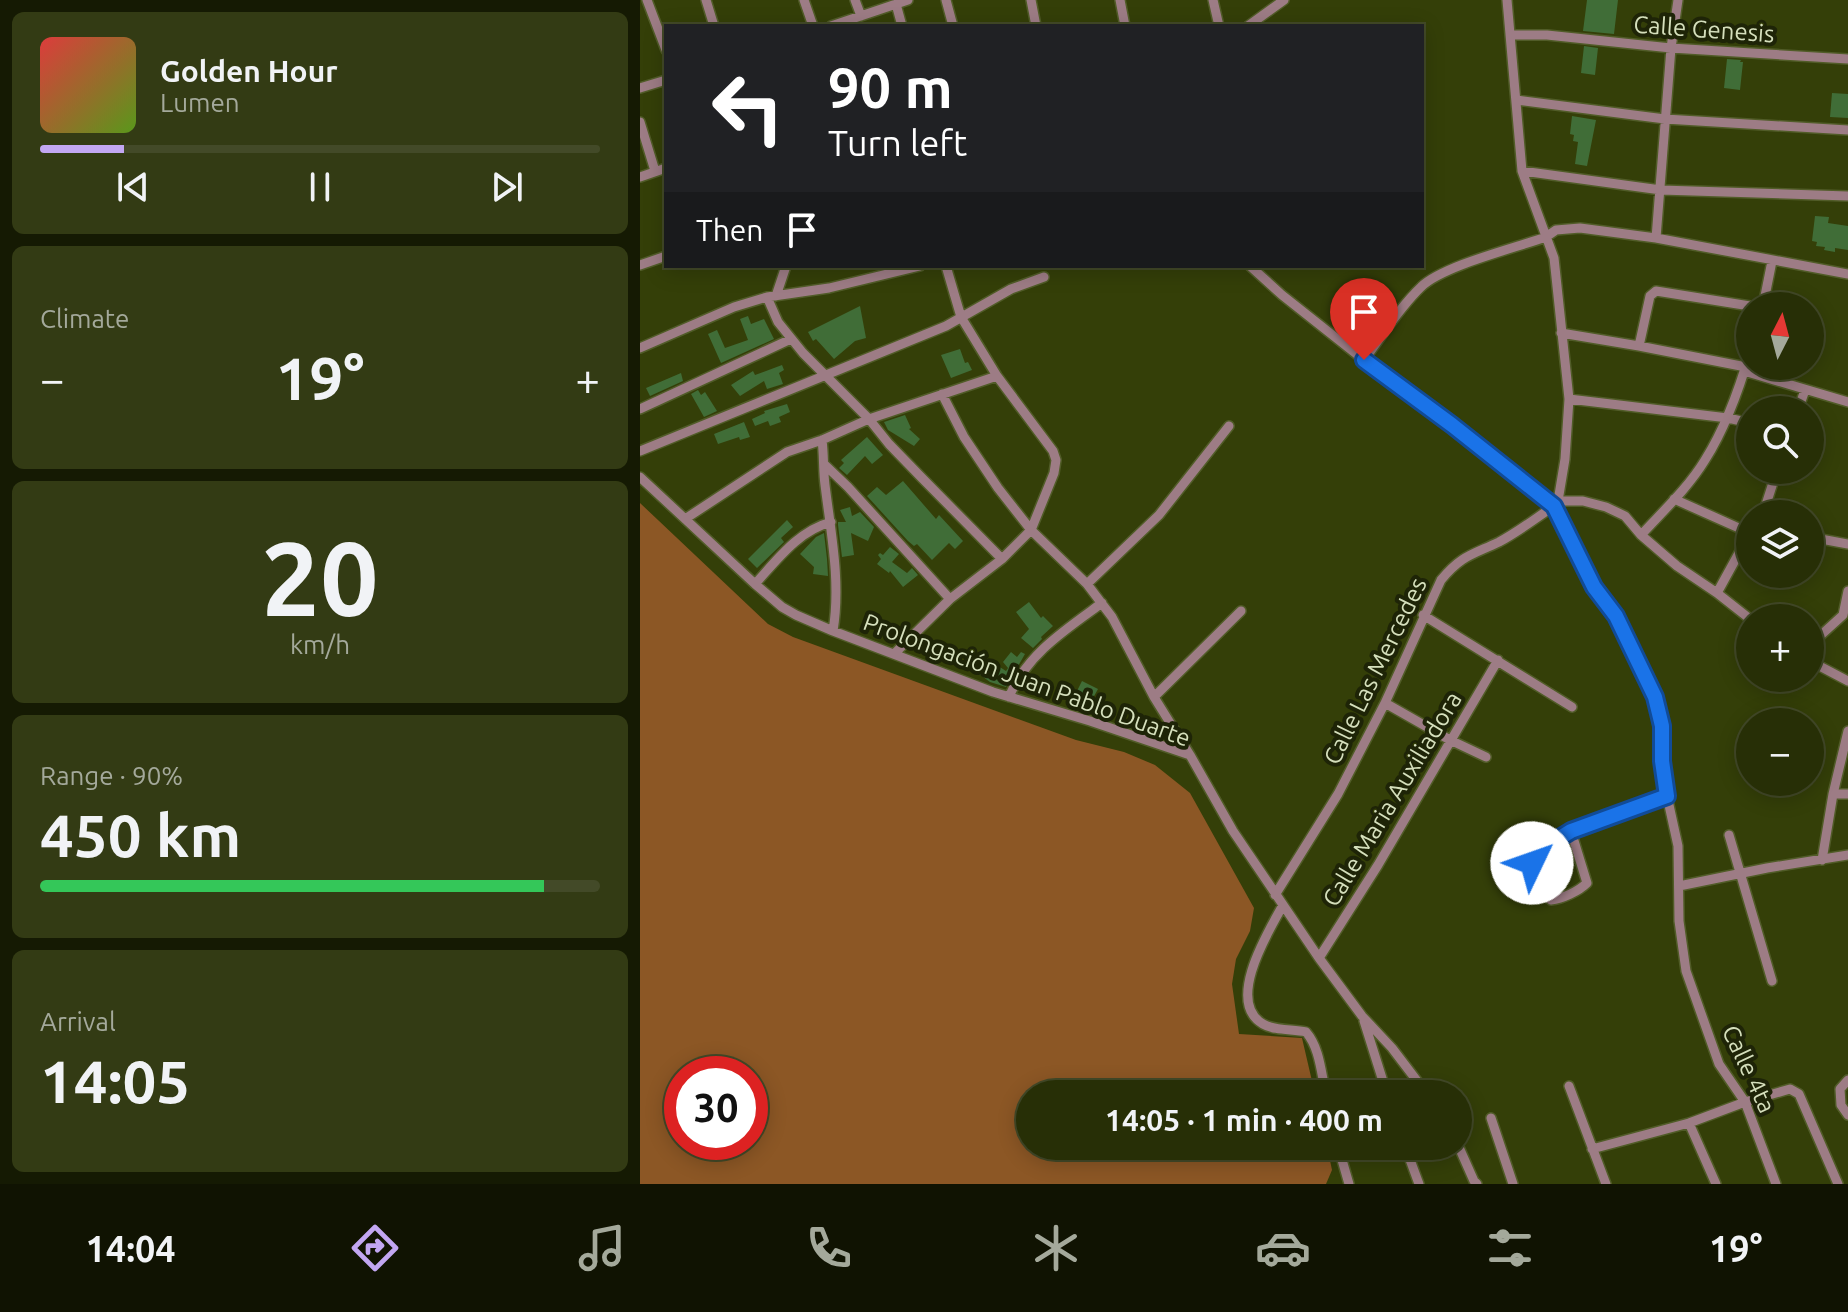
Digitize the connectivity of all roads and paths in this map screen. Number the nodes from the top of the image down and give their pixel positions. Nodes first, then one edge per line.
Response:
1 (647, 0) edge
2 (706, 0) edge
3 (804, 0) edge
4 (855, 0) edge
5 (908, 0) edge
6 (946, 0) edge
7 (1031, 0) edge
8 (1120, 0) edge
9 (1213, 0) edge
10 (1284, 0) edge
11 (1507, 0) edge
12 (1678, 0) edge
13 (896, 4) junction
14 (861, 16) junction
15 (713, 24) edge
16 (812, 24) edge
17 (837, 24) edge
18 (901, 24) edge
19 (952, 24) edge
20 (1036, 24) edge
21 (1125, 24) edge
22 (1219, 24) edge
23 (1251, 24) edge
24 (1510, 35) junction
25 (664, 45) edge
26 (1671, 48) junction
27 (1848, 59) edge
28 (664, 81) edge
29 (640, 88) edge
30 (1516, 100) junction
31 (1665, 119) junction
32 (640, 122) edge
33 (1848, 130) edge
34 (664, 169) edge
35 (655, 171) junction
36 (1522, 171) junction
37 (640, 177) edge
38 (1661, 190) junction
39 (1848, 196) edge
40 (1546, 237) junction
41 (1656, 238) junction
42 (664, 257) edge
43 (1772, 261) junction
44 (640, 265) edge
45 (785, 268) edge
46 (912, 268) edge
47 (947, 268) edge
48 (1252, 268) edge
49 (1848, 274) edge
50 (1044, 277) dead end
51 (1766, 292) edge
52 (771, 296) junction
53 (1736, 304) edge
54 (961, 317) junction
55 (1561, 333) junction
56 (791, 339) junction
57 (1639, 346) junction
58 (640, 348) edge
59 (1364, 360) junction
60 (1736, 367) edge
61 (825, 375) junction
62 (997, 376) junction
63 (1741, 380) edge
64 (1776, 380) edge
65 (1805, 390) junction
66 (942, 394) junction
67 (1803, 396) edge
68 (1569, 399) junction
69 (1848, 402) edge
70 (640, 409) edge
71 (1728, 418) junction
72 (869, 419) junction
73 (1736, 420) edge
74 (1229, 426) dead end
75 (822, 440) junction
76 (640, 451) edge
77 (825, 465) junction
78 (640, 477) edge
79 (1674, 499) junction
80 (1556, 504) junction
81 (685, 519) junction
82 (831, 522) junction
83 (1736, 527) edge
84 (1031, 530) junction
85 (1641, 535) junction
86 (1824, 540) edge
87 (1848, 544) edge
88 (1736, 558) edge
89 (1002, 559) junction
90 (755, 584) junction
91 (1087, 584) junction
92 (1848, 591) edge
93 (1717, 593) junction
94 (950, 599) junction
95 (1102, 603) junction
96 (1736, 608) edge
97 (1241, 611) dead end
98 (1423, 615) junction
99 (833, 631) junction
100 (1824, 632) edge
101 (894, 654) junction
102 (1498, 660) junction
103 (1824, 668) edge
104 (1848, 681) edge
105 (1009, 697) junction
106 (1154, 697) junction
107 (1385, 703) junction
108 (1572, 707) dead end
109 (1848, 731) edge
110 (1450, 740) junction
111 (1190, 755) junction
112 (1486, 757) dead end
113 (1833, 794) junction
114 (1848, 794) edge
115 (1667, 796) junction
116 (1571, 831) junction
117 (1729, 835) dead end
118 (1848, 855) edge
119 (1822, 860) junction
120 (1740, 874) junction
121 (1679, 886) junction
122 (1275, 895) junction
123 (1283, 905) junction
124 (1319, 958) junction
125 (1772, 981) dead end
126 (1362, 1016) junction
127 (1323, 1080) edge
128 (1383, 1080) edge
129 (1416, 1080) edge
130 (1848, 1080) edge
131 (1569, 1086) dead end
132 (1745, 1102) junction
133 (1848, 1115) edge
134 (1491, 1118) dead end
135 (1689, 1123) junction
136 (1592, 1149) junction
137 (1341, 1160) edge
138 (1410, 1160) edge
139 (1465, 1160) edge
140 (1848, 1179) edge
141 (1346, 1182) edge
142 (1475, 1183) edge
143 (1419, 1184) edge
144 (1513, 1184) edge
145 (1606, 1184) edge
146 (1716, 1184) edge
147 (1776, 1184) edge
148 (1838, 1184) edge

1 - 25 street
2 - 15 street
3 - 16 street
4 - 14 street
5 - 13 street
6 - 19 street
7 - 20 street
8 - 21 street
9 - 22 street
10 - 23 street
11 - 24 street
12 - 26 street
13 - 14 street
13 - 18 street
14 - 17 street
24 - 26 street, Calle Genesis
24 - 30 street
26 - 27 street, Calle Genesis
26 - 31 street
28 - 29 street
30 - 31 street
30 - 36 street
31 - 33 street
31 - 38 street
32 - 35 street
34 - 35 street
35 - 37 street
36 - 38 street
36 - 40 street
38 - 39 street
38 - 41 street
40 - 41 street
40 - 55 street
40 - 59 street
41 - 43 street
42 - 44 street
43 - 49 street
43 - 51 street
45 - 52 street
46 - 52 street
47 - 54 street
48 - 59 street
50 - 54 street
52 - 56 street
52 - 58 street
53 - 57 street
54 - 61 street
54 - 62 street
55 - 57 street
55 - 68 street
56 - 61 street
56 - 70 street
57 - 60 street
59 - 80 street
61 - 72 street
61 - 76 street
62 - 66 street
62 - 84 street
63 - 71 street
64 - 65 street
65 - 67 street
65 - 69 street
66 - 72 street
66 - 84 street
68 - 71 street
68 - 80 street
71 - 73 street
71 - 79 street
72 - 75 street
72 - 89 street
74 - 91 street
75 - 77 street
75 - 81 street
77 - 82 street
77 - 94 street
78 - 81 street, Prolongación Juan Pablo Duarte
79 - 83 street
79 - 85 street
80 - 85 street
80 - 98 street, Calle Las Mercedes
80 - 115 street, Calle 4ta
81 - 90 street, Prolongación Juan Pablo Duarte
82 - 90 street
82 - 99 street
84 - 89 street
84 - 91 street
85 - 93 street
86 - 87 street
88 - 93 street
89 - 94 street
90 - 99 street, Prolongación Juan Pablo Duarte
91 - 95 street
92 - 100 street
93 - 96 street
94 - 101 street
95 - 105 street
95 - 106 street
97 - 106 street
98 - 102 street
98 - 107 street, Calle Las Mercedes
99 - 101 street, Prolongación Juan Pablo Duarte
101 - 105 street, Prolongación Juan Pablo Duarte
102 - 108 street
102 - 110 street, Calle Maria Auxiliadora
103 - 104 street
105 - 111 street, Prolongación Juan Pablo Duarte
106 - 111 street
107 - 110 street
107 - 122 street, Calle Las Mercedes
109 - 113 street
110 - 112 street
110 - 124 street, Calle Maria Auxiliadora
111 - 122 street, Prolongación Juan Pablo Duarte
113 - 114 street
113 - 119 street
115 - 116 street
115 - 121 street, Calle 4ta
116 - 116 street
117 - 120 street
118 - 119 street
119 - 120 street
120 - 121 street
120 - 125 street
121 - 132 street, Calle 4ta
122 - 123 street, Prolongación Juan Pablo Duarte
123 - 124 street, Prolongación Juan Pablo Duarte
123 - 127 street
124 - 126 street, Prolongación Juan Pablo Duarte
126 - 128 street
126 - 129 street, Prolongación Juan Pablo Duarte
130 - 133 street
131 - 136 street
132 - 135 street
132 - 147 street, Calle 4ta
132 - 148 street
134 - 144 street
135 - 136 street
135 - 146 street
136 - 145 street
137 - 141 street
138 - 143 street
139 - 142 street
140 - 148 street

